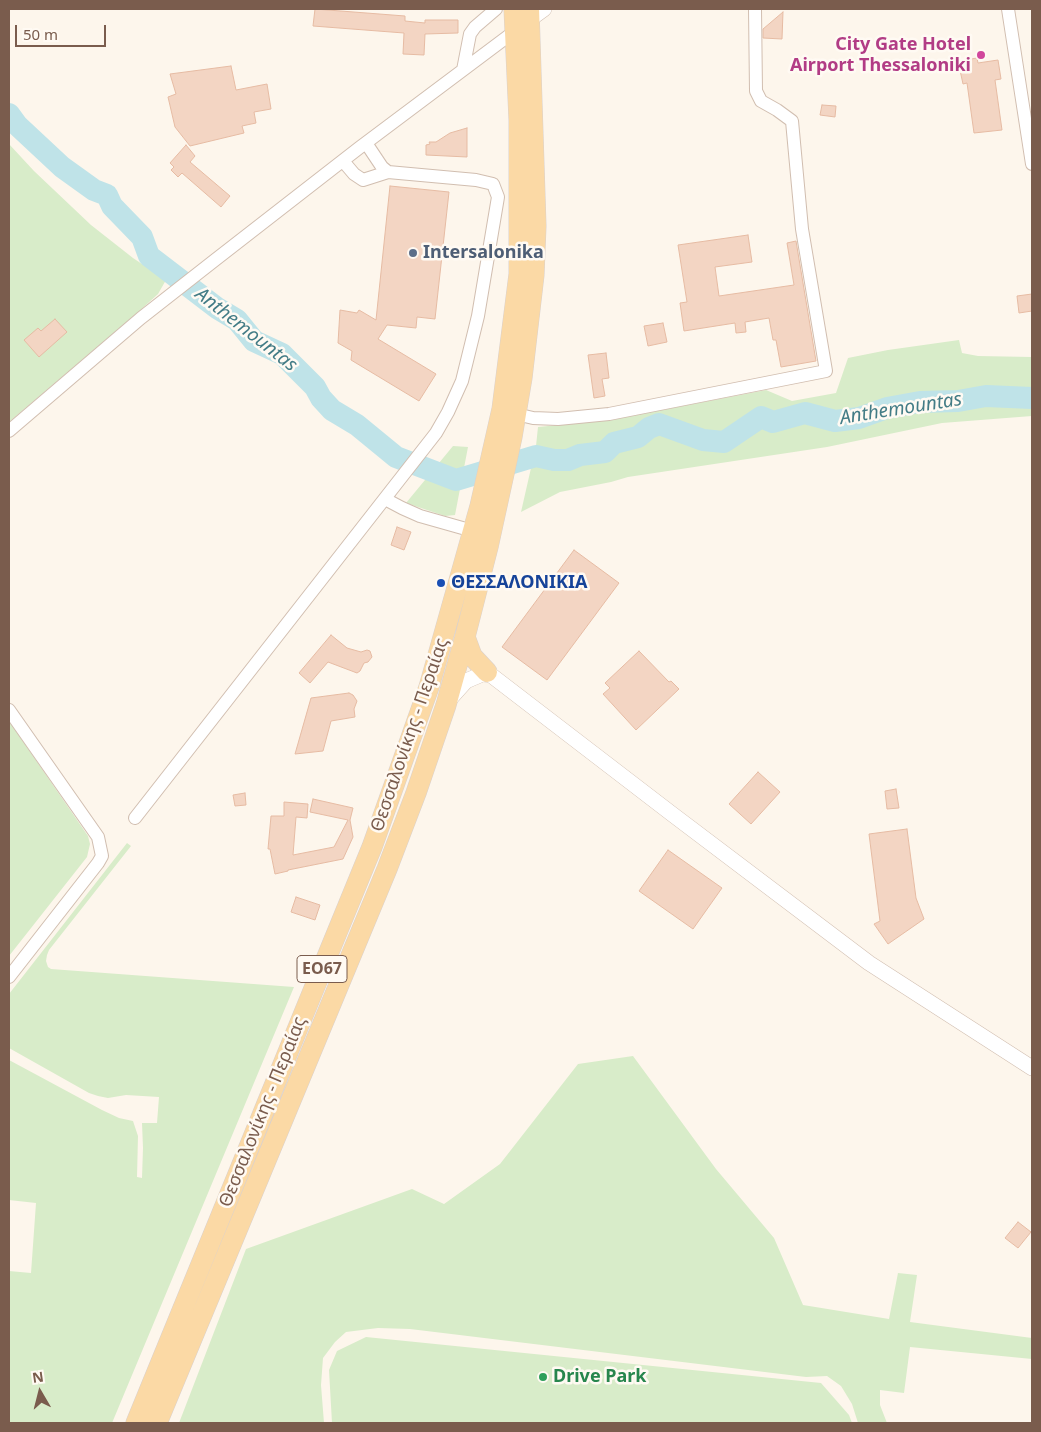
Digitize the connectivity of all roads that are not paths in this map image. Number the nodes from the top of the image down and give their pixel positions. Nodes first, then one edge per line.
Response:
1 (496, 9) edge
2 (755, 9) edge
3 (1008, 9) edge
4 (527, 15) edge
5 (463, 70) junction
6 (366, 143) junction
7 (343, 161) junction
8 (1032, 164) edge
9 (388, 172) junction
10 (516, 414) junction
11 (9, 431) edge
12 (504, 438) junction
13 (386, 499) junction
14 (489, 507) junction
15 (473, 531) junction
16 (465, 637) junction
17 (487, 672) junction
18 (446, 705) junction
19 (9, 710) edge
20 (135, 818) dead end
21 (9, 977) edge
22 (1032, 1068) edge
23 (136, 1423) edge
24 (157, 1423) edge

1 - 5 street
2 - 10 street
3 - 8 street
4 - 5 street
4 - 10 main road, Θεσσαλονίκης - Περαίας / ΕΟ67
4 - 12 main road, Θεσσαλονίκης - Περαίας / ΕΟ67
5 - 6 street
6 - 7 street
6 - 9 street
7 - 9 street
7 - 11 street
9 - 13 street
10 - 12 main road, Θεσσαλονίκης - Περαίας / ΕΟ67
12 - 14 main road, Θεσσαλονίκης - Περαίας / ΕΟ67
13 - 15 street
13 - 20 street
14 - 15 main road, Θεσσαλονίκης - Περαίας / ΕΟ67
14 - 16 main road, Θεσσαλονίκης - Περαίας / ΕΟ67
15 - 23 main road, Θεσσαλονίκης - Περαίας / ΕΟ67
16 - 17 main road
16 - 18 main road, Θεσσαλονίκης - Περαίας / ΕΟ67
17 - 18 street
17 - 22 street
18 - 24 main road, Θεσσαλονίκης - Περαίας / ΕΟ67
19 - 21 street

